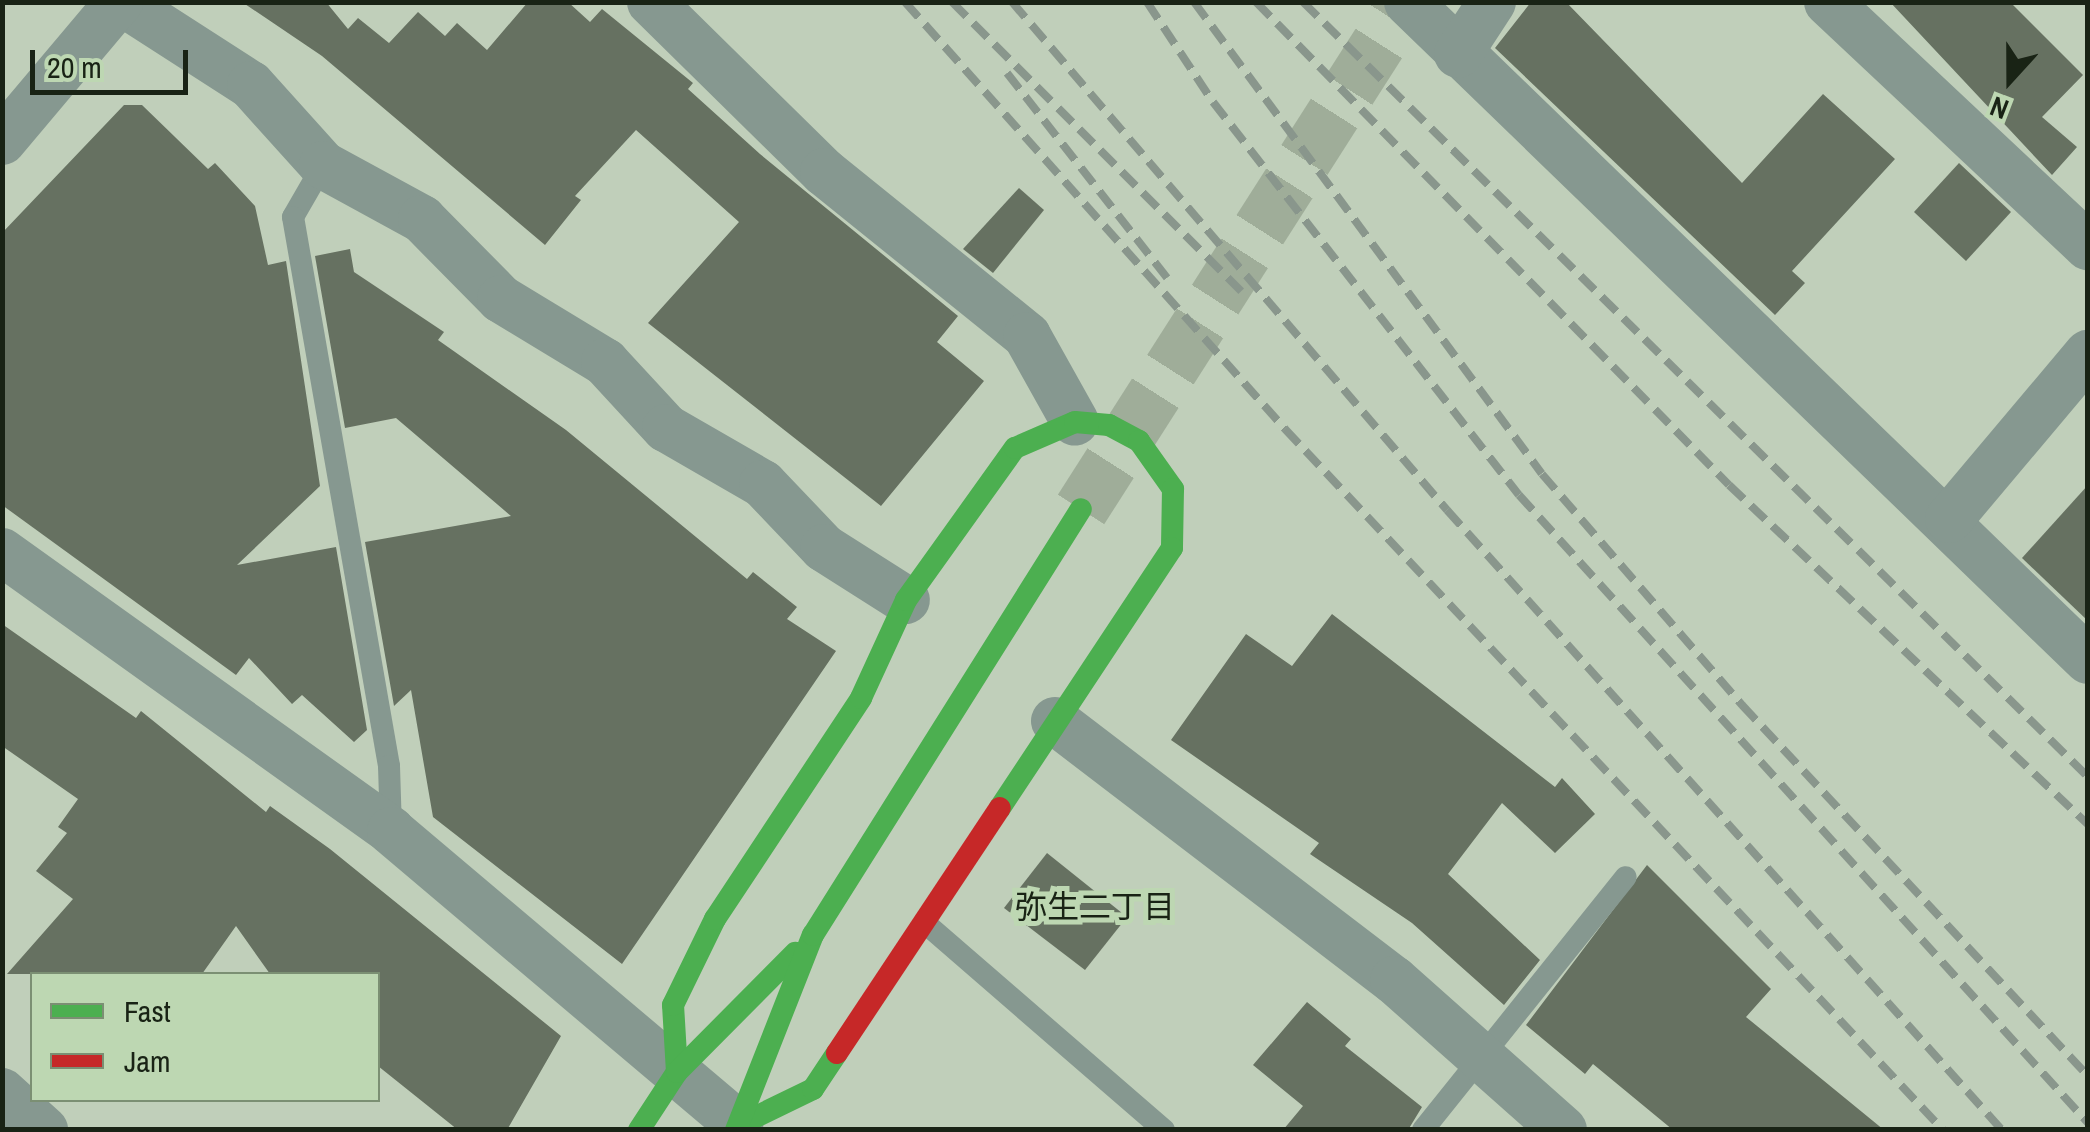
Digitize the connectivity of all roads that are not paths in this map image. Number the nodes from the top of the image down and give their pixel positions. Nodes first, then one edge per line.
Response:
1 (121, 2) edge
2 (651, 2) edge
3 (1408, 2) edge
4 (1492, 2) edge
5 (1828, 2) edge
6 (1458, 54) junction
7 (2, 141) edge
8 (323, 165) junction
9 (2088, 246) edge
10 (2088, 354) edge
11 (1075, 422) junction
12 (1081, 509) tunnel mouth
13 (1949, 519) junction
14 (2, 552) edge
15 (906, 600) junction
16 (2088, 660) edge
17 (1056, 721) junction
18 (391, 831) junction
19 (1626, 877) dead end
20 (923, 922) junction
21 (813, 935) junction
22 (1481, 1057) junction
23 (677, 1072) junction
24 (2, 1092) edge
25 (740, 1128) edge
26 (44, 1130) edge
27 (638, 1130) edge
28 (1164, 1130) edge
29 (1423, 1130) edge
30 (1563, 1130) edge

1 - 7 street
1 - 8 street
2 - 11 street
3 - 6 street
4 - 6 street
5 - 9 street
6 - 13 street
8 - 15 street
8 - 18 lane
10 - 13 street
11 - 15 street
11 - 17 street
12 - 21 street
13 - 16 street
14 - 18 street
15 - 23 street
17 - 20 street
17 - 22 street
18 - 23 street
19 - 22 lane
20 - 25 street
20 - 28 lane
21 - 23 street
21 - 25 street
22 - 29 lane
22 - 30 street
23 - 25 street
23 - 27 street
24 - 26 street

